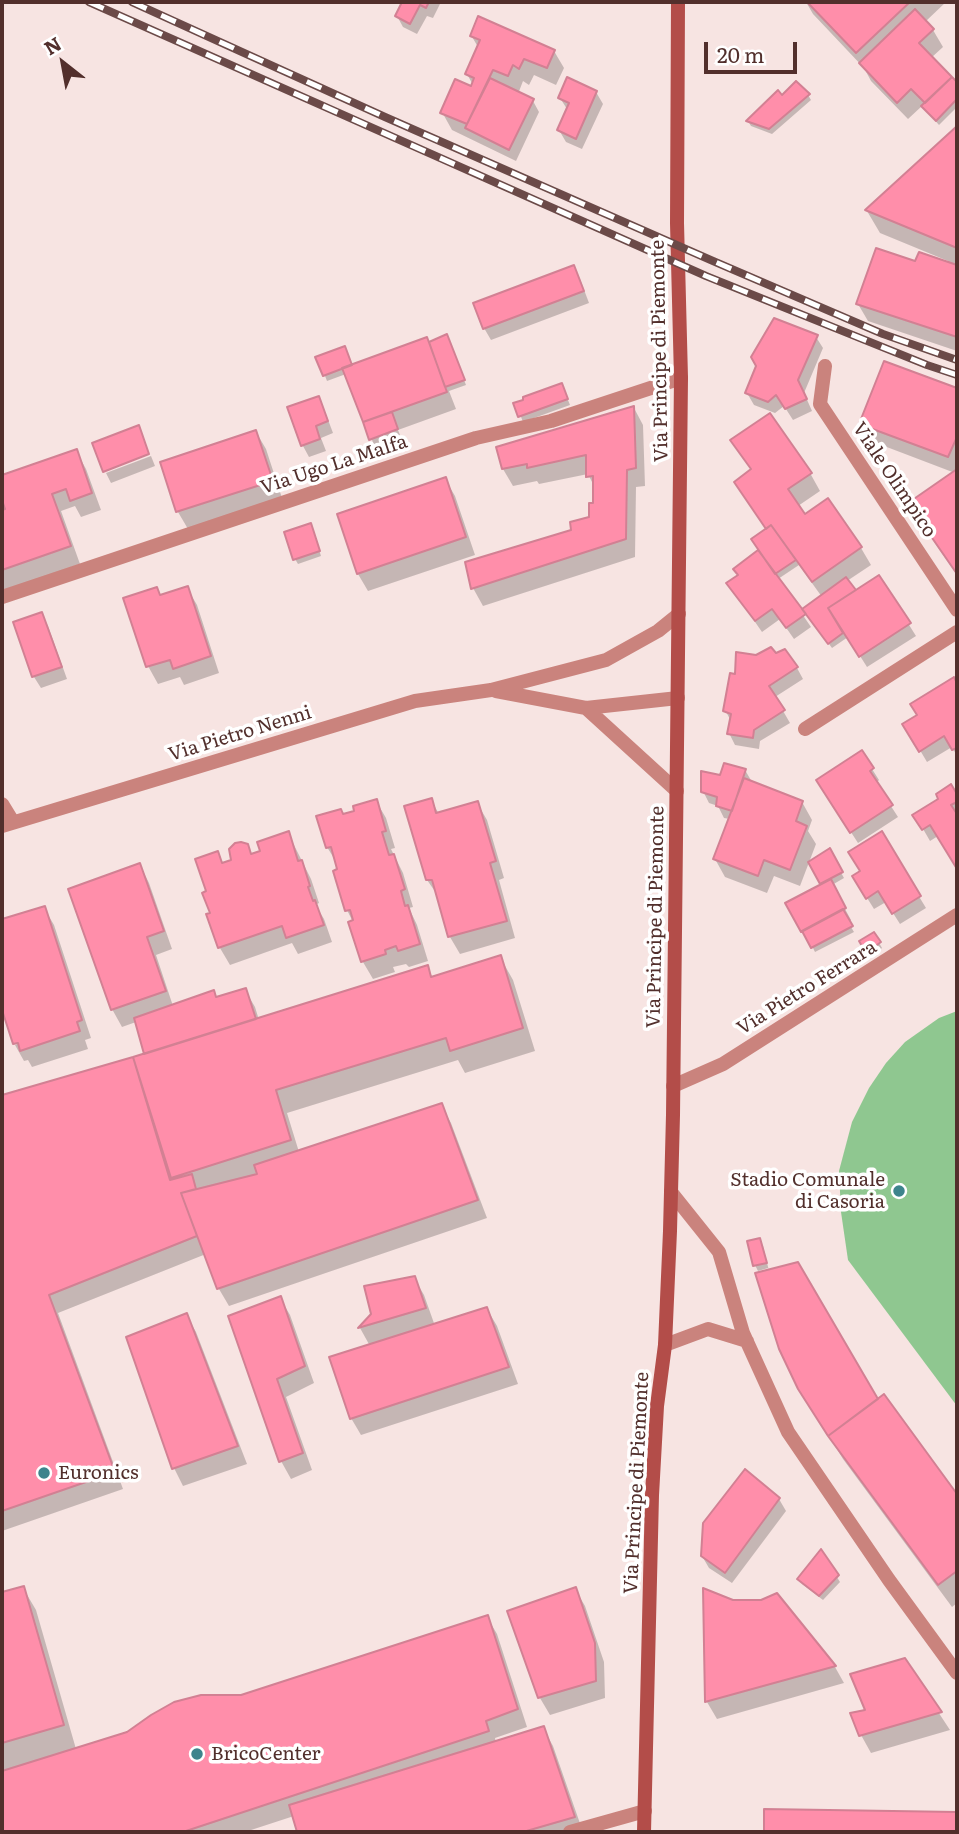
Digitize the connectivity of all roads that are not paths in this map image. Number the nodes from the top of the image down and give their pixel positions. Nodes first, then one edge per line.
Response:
1 (678, 2) edge
2 (825, 366) dead end
3 (681, 378) junction
4 (2, 597) edge
5 (957, 610) edge
6 (679, 614) junction
7 (957, 632) edge
8 (491, 690) junction
9 (678, 698) junction
10 (586, 708) junction
11 (805, 729) dead end
12 (677, 791) junction
13 (2, 804) edge
14 (7, 824) edge
15 (957, 915) edge
16 (673, 1086) junction
17 (671, 1192) junction
18 (747, 1341) junction
19 (665, 1345) junction
20 (957, 1674) edge
21 (645, 1811) junction
22 (570, 1832) edge
23 (644, 1832) edge

1 - 3 main road, Via Principe di Piemonte
2 - 5 street, Viale Olimpico
3 - 4 street, Via Ugo La Malfa
3 - 6 main road, Via Principe di Piemonte
6 - 8 street
6 - 9 main road, Via Principe di Piemonte
7 - 11 street
8 - 10 street
8 - 14 street, Via Pietro Nenni
9 - 10 street
9 - 12 main road, Via Principe di Piemonte
10 - 12 street
12 - 16 main road, Via Principe di Piemonte
13 - 14 street
15 - 16 street, Via Pietro Ferrara
16 - 17 main road, Via Principe di Piemonte
17 - 18 street
17 - 19 main road, Via Principe di Piemonte
18 - 19 street
18 - 20 street
19 - 21 main road, Via Principe di Piemonte
21 - 22 street
21 - 23 main road, Via Principe di Piemonte

